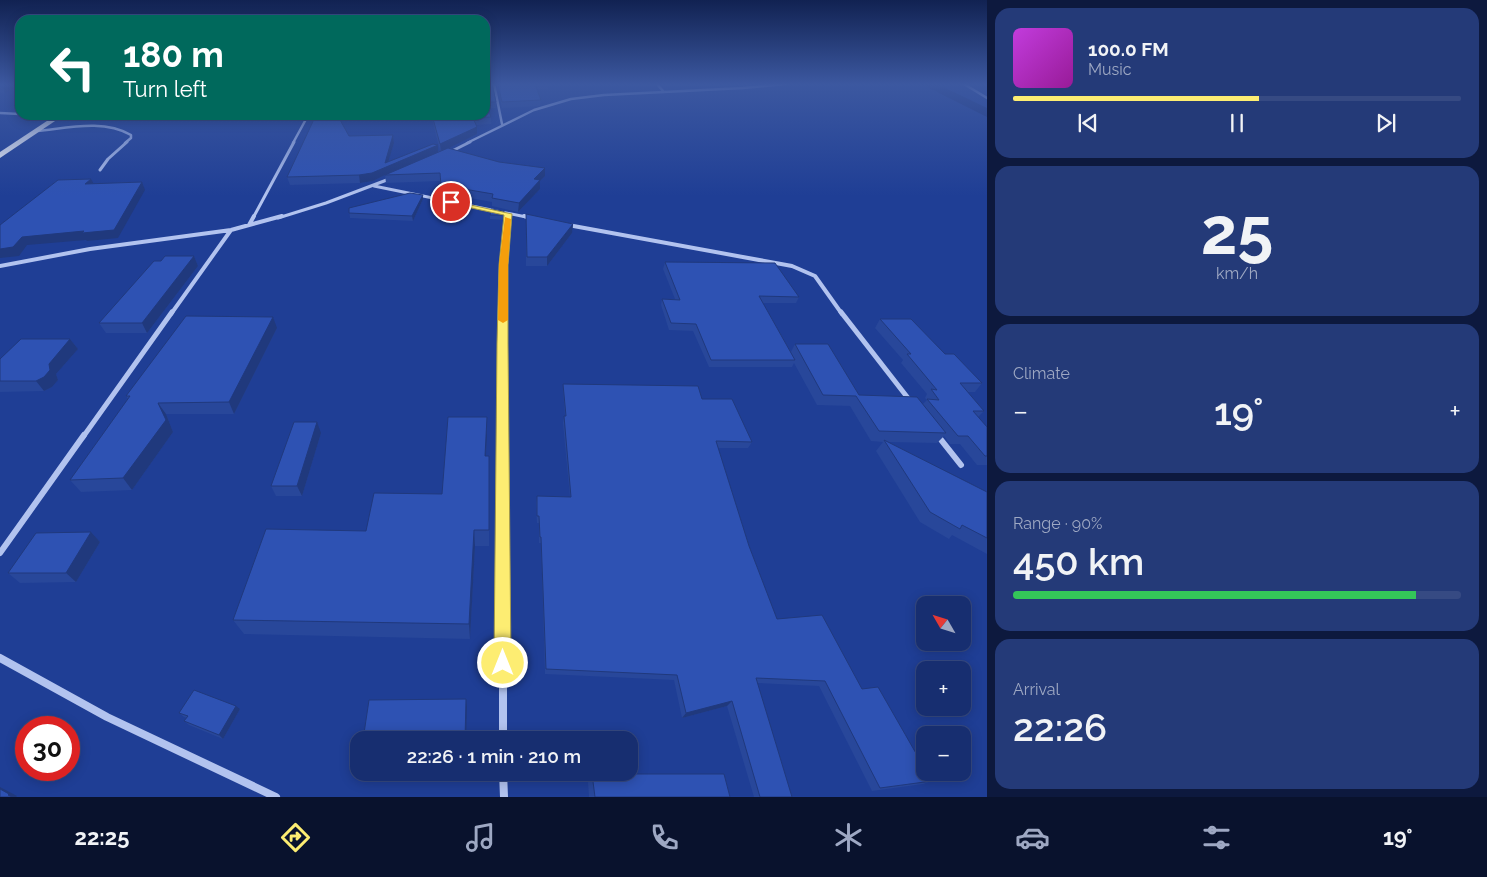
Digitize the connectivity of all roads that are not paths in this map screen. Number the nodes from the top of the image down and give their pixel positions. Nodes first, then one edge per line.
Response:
1 (52, 121) edge
2 (305, 121) dead end
3 (509, 121) edge
4 (502, 124) joint
5 (37, 131) junction
6 (445, 154) edge
7 (0, 156) edge
8 (100, 170) dead end
9 (400, 174) edge
10 (373, 186) junction
11 (508, 214) junction
12 (536, 219) edge
13 (563, 224) edge
14 (249, 225) junction
15 (231, 230) junction
16 (0, 266) edge
17 (914, 406) edge
18 (931, 428) edge
19 (961, 465) dead end
20 (0, 553) edge
21 (0, 658) edge
22 (503, 731) edge
23 (504, 781) edge
24 (276, 797) edge
25 (504, 797) edge

1 - 5 highway
2 - 14 street
3 - 4 street
4 - 6 street
5 - 7 highway
5 - 8 street
9 - 10 street
10 - 11 street
10 - 14 street
11 - 12 street
11 - 22 street
13 - 17 street
14 - 15 street
15 - 16 street
15 - 20 street
18 - 19 street
21 - 24 street
23 - 25 street

